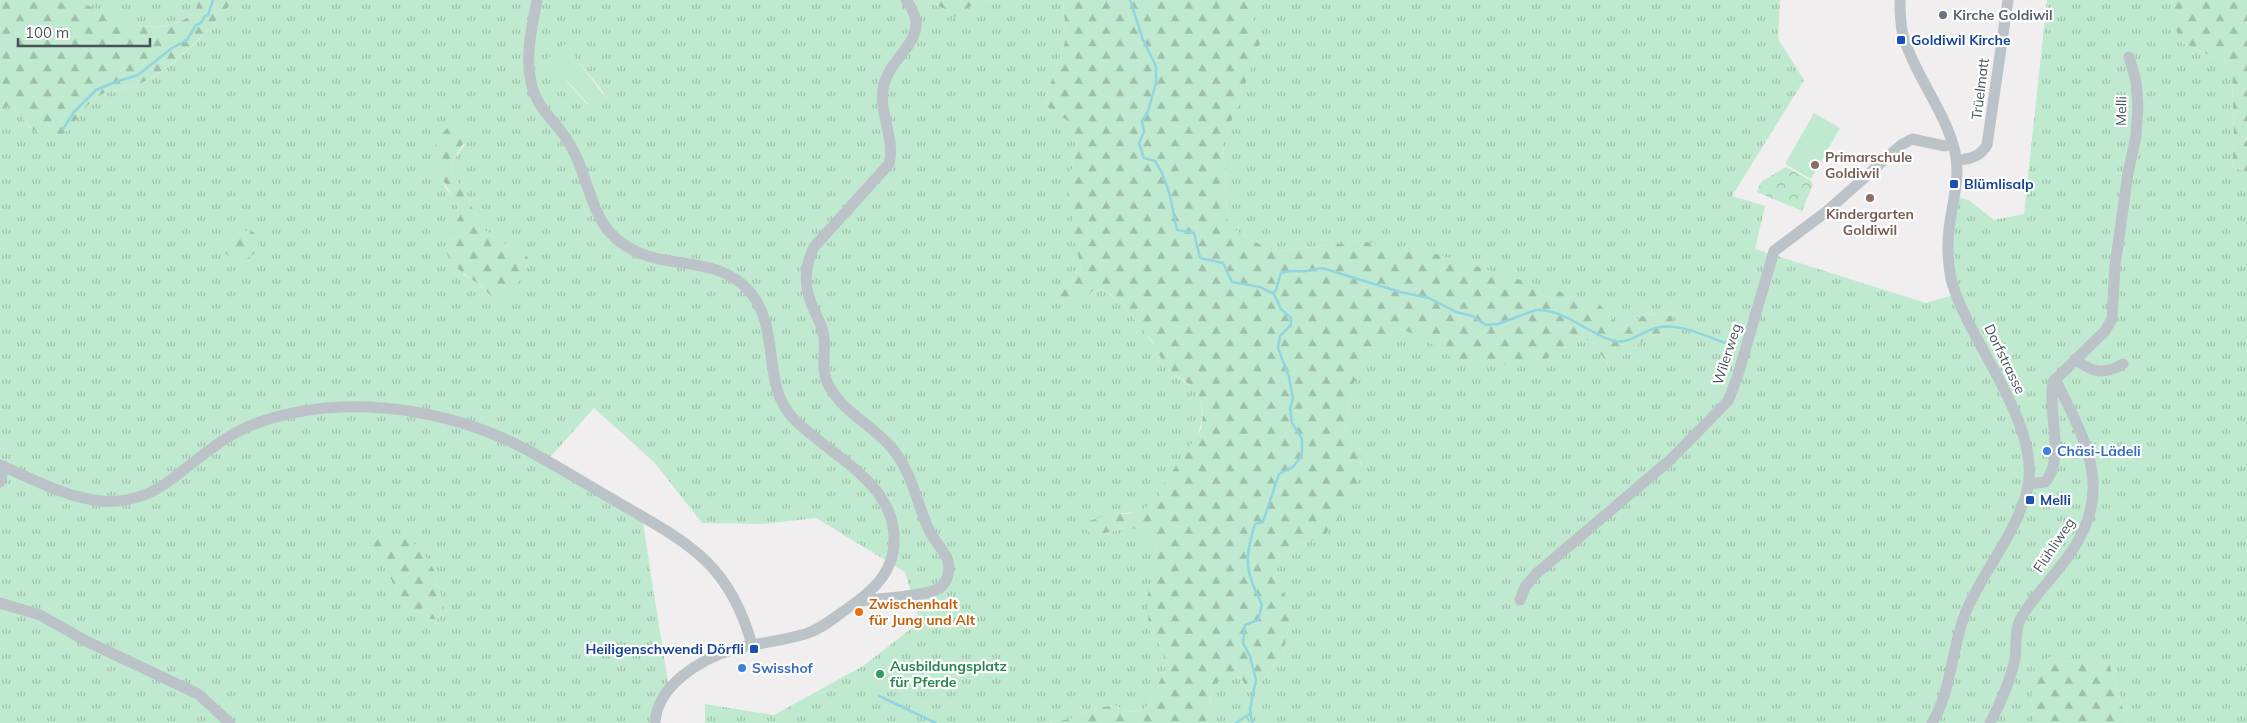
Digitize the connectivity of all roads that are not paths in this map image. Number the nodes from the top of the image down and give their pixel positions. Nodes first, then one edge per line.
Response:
1 (537, 0) edge
2 (906, 0) edge
3 (1900, 0) edge
4 (2008, 0) edge
5 (2129, 57) dead end
6 (1952, 143) junction
7 (1956, 160) junction
8 (2075, 359) junction
9 (2123, 364) dead end
10 (2055, 379) junction
11 (2, 466) edge
12 (0, 482) edge
13 (2029, 484) junction
14 (1520, 600) dead end
15 (859, 601) junction
16 (0, 603) edge
17 (752, 645) junction
18 (230, 723) edge
19 (655, 723) edge
20 (1932, 723) edge
21 (1990, 723) edge

1 - 15 street
2 - 15 street
3 - 6 street, Dorfstrasse
4 - 7 street, Trüelmatt
5 - 8 street, Melli
6 - 7 street, Dorfstrasse
6 - 14 street, Wilerweg
7 - 13 street, Dorfstrasse
8 - 9 street
8 - 10 street, Melli
10 - 13 street
10 - 21 street, Flühliweg
11 - 12 street
11 - 17 street
13 - 20 street, Dorfstrasse
15 - 17 street
16 - 18 street
17 - 19 street

